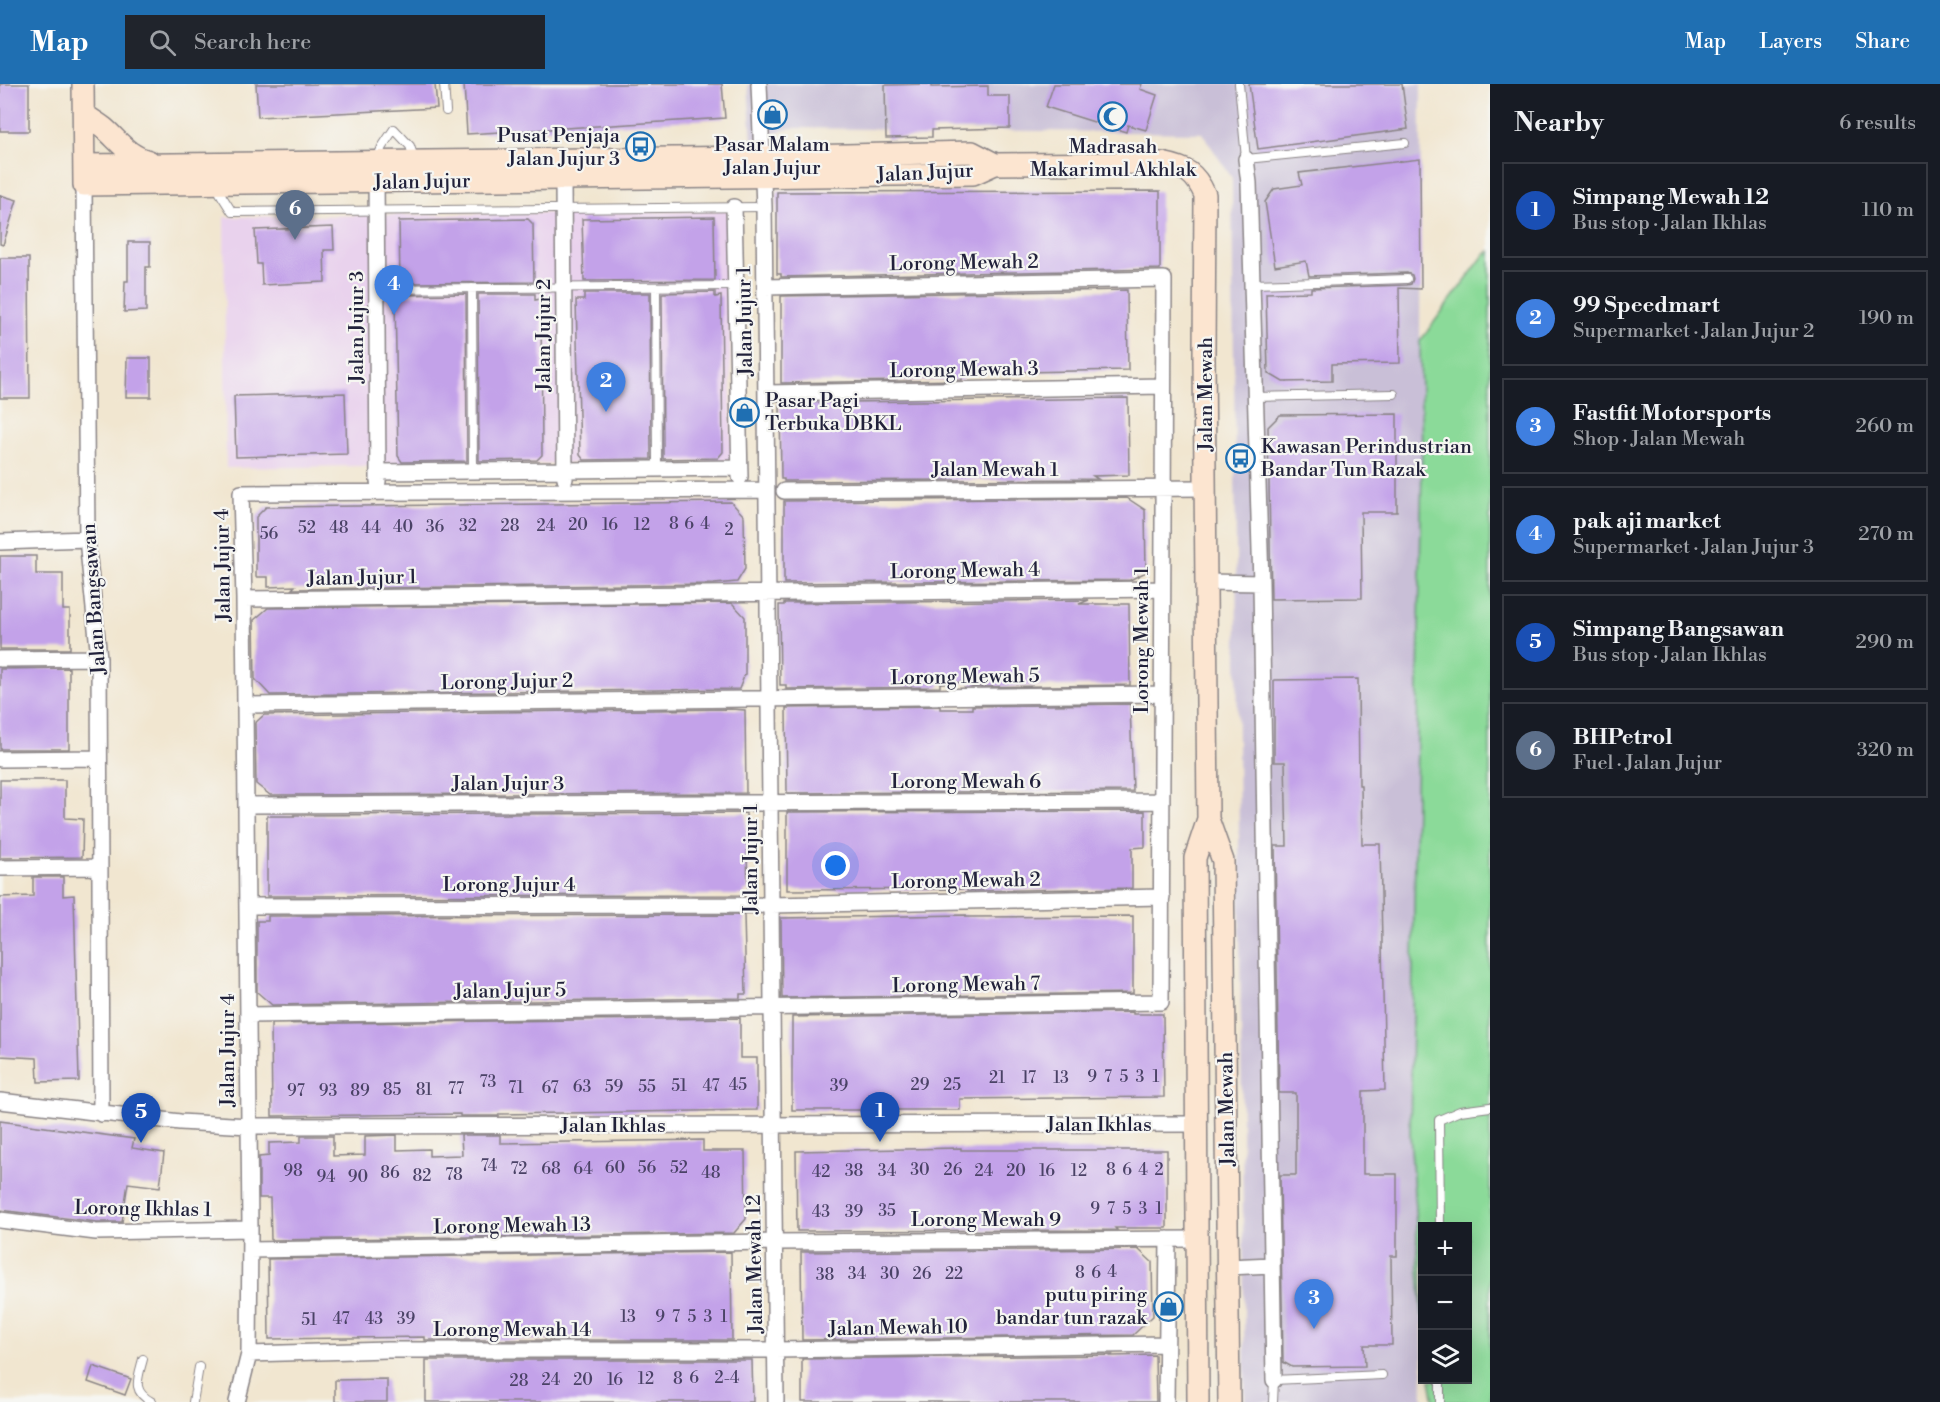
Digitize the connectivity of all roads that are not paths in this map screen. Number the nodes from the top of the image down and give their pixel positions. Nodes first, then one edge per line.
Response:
1 (84, 84) edge
2 (444, 84) edge
3 (759, 84) edge
4 (1239, 84) edge
5 (446, 111) dead end
6 (84, 114) junction
7 (1405, 143) dead end
8 (1246, 159) junction
9 (415, 160) junction
10 (155, 163) junction
11 (995, 164) joint
12 (762, 167) junction
13 (376, 171) junction
14 (84, 175) junction
15 (563, 179) junction
16 (218, 183) junction
17 (734, 207) junction
18 (764, 207) junction
19 (564, 209) junction
20 (376, 211) junction
21 (1164, 279) joint
22 (1407, 279) dead end
23 (1252, 284) junction
24 (735, 286) junction
25 (564, 287) junction
26 (656, 287) junction
27 (765, 287) junction
28 (472, 288) junction
29 (377, 289) junction
30 (1163, 387) junction
31 (766, 393) junction
32 (1394, 393) dead end
33 (1254, 397) junction
34 (740, 468) junction
35 (657, 469) junction
36 (565, 470) junction
37 (473, 471) junction
38 (378, 472) junction
39 (1205, 488) junction
40 (1163, 489) junction
41 (740, 490) junction
42 (767, 490) junction
43 (566, 491) junction
44 (784, 491) dead end
45 (378, 492) junction
46 (87, 539) junction
47 (0, 542) edge
48 (1206, 582) junction
49 (1261, 583) junction
50 (1162, 589) junction
51 (768, 593) junction
52 (244, 599) junction
53 (99, 658) junction
54 (0, 659) edge
55 (1162, 694) junction
56 (769, 700) junction
57 (245, 705) junction
58 (99, 758) junction
59 (0, 759) edge
60 (1162, 801) junction
61 (770, 802) junction
62 (246, 805) junction
63 (1208, 819) junction
64 (100, 867) junction
65 (0, 868) edge
66 (1162, 897) junction
67 (771, 905) junction
68 (247, 906) junction
69 (1161, 1002) joint
70 (772, 1007) junction
71 (248, 1015) junction
72 (0, 1101) edge
73 (1490, 1107) edge
74 (101, 1114) junction
75 (1197, 1124) junction
76 (1226, 1124) junction
77 (773, 1125) junction
78 (249, 1126) junction
79 (0, 1220) edge
80 (1440, 1222) edge
81 (250, 1229) junction
82 (1168, 1239) junction
83 (1198, 1239) junction
84 (775, 1242) junction
85 (250, 1250) junction
86 (1272, 1265) junction
87 (1228, 1267) junction
88 (1166, 1344) junction
89 (776, 1350) junction
90 (249, 1354) junction
91 (143, 1359) dead end
92 (199, 1367) dead end
93 (1382, 1375) dead end
94 (1274, 1380) junction
95 (1440, 1384) edge
96 (152, 1402) edge
97 (193, 1402) edge
98 (237, 1402) edge
99 (776, 1402) edge
100 (1166, 1402) edge
101 (1198, 1402) edge
102 (1229, 1402) edge
103 (1273, 1402) edge
104 (1440, 1402) edge

1 - 6 street, Jalan Bangsawan
2 - 5 lane
3 - 12 street, Jalan Jujur 1
4 - 8 lane
6 - 10 street
6 - 14 street, Jalan Bangsawan
7 - 8 lane
8 - 23 street
9 - 12 street, Jalan Jujur
9 - 13 street, Jalan Jujur
9 - 13 lane
10 - 13 street, Jalan Jujur
10 - 14 street, Jalan Jujur
11 - 12 street, Jalan Jujur
11 - 39 street, Jalan Mewah
12 - 15 street, Jalan Jujur
12 - 18 street, Jalan Jujur 1
13 - 15 street, Jalan Jujur
13 - 16 street, Jalan Jujur
13 - 20 street, Jalan Jujur 3
14 - 16 street, Jalan Jujur
14 - 46 street, Jalan Bangsawan
15 - 19 street, Jalan Jujur 2
16 - 20 lane
17 - 18 lane
17 - 19 lane
17 - 24 street
18 - 27 street, Jalan Jujur 1
19 - 20 lane
19 - 25 street, Jalan Jujur 2
20 - 29 street, Jalan Jujur 3
21 - 27 street, Lorong Mewah 2
21 - 30 street, Lorong Mewah 1
22 - 23 lane
23 - 33 street
24 - 26 lane
24 - 34 street
25 - 26 lane
25 - 28 lane
25 - 36 street, Jalan Jujur 2
26 - 35 lane
27 - 31 street, Jalan Jujur 1
28 - 29 lane
28 - 37 lane
29 - 38 street, Jalan Jujur 3
30 - 31 street, Lorong Mewah 3
30 - 40 street, Lorong Mewah 1
31 - 42 street, Jalan Jujur 1
32 - 33 lane
33 - 49 street
34 - 35 street
34 - 41 street
35 - 36 street
36 - 37 street
36 - 43 street, Jalan Jujur 2
37 - 38 street
38 - 45 street, Jalan Jujur 3
39 - 40 street, Jalan Mewah 1
39 - 48 street, Jalan Mewah
40 - 44 street, Jalan Mewah 1
40 - 50 street, Lorong Mewah 1
41 - 42 street, Jalan Jujur 4
41 - 43 street, Jalan Jujur 4
42 - 51 street, Jalan Jujur 1
43 - 45 street, Jalan Jujur 4
45 - 52 street, Jalan Jujur 4
46 - 47 street
46 - 53 street, Jalan Bangsawan
48 - 49 street
48 - 63 street, Jalan Mewah
49 - 86 street
50 - 51 street, Lorong Mewah 4
50 - 55 street, Lorong Mewah 1
51 - 52 street, Jalan Jujur 1
51 - 56 street, Jalan Jujur 1
52 - 57 street, Jalan Jujur 4
53 - 54 street
53 - 58 street, Jalan Bangsawan
55 - 56 street, Lorong Mewah 5
55 - 60 street, Lorong Mewah 1
56 - 57 street, Lorong Jujur 2
56 - 61 street, Jalan Jujur 1
57 - 62 street, Jalan Jujur 4
58 - 59 street
58 - 64 street, Jalan Bangsawan
60 - 61 street, Lorong Mewah 6
60 - 66 street, Lorong Mewah 1
61 - 62 street, Jalan Jujur 3
61 - 67 street, Jalan Jujur 1
62 - 68 street, Jalan Jujur 4
63 - 75 street, Jalan Mewah
63 - 76 street, Jalan Mewah
64 - 65 street
64 - 74 street, Jalan Bangsawan
66 - 67 street, Lorong Mewah 2
66 - 69 street, Lorong Mewah 1
67 - 68 street, Lorong Jujur 4
67 - 70 street, Jalan Jujur 1
68 - 71 street, Jalan Jujur 4
69 - 70 street, Lorong Mewah 7
70 - 71 street, Jalan Jujur 5
70 - 77 street, Jalan Jujur 1
71 - 78 street, Jalan Jujur 4
72 - 74 street, Jalan Ikhlas
73 - 80 lane
74 - 78 street, Jalan Ikhlas
75 - 76 street, Jalan Ikhlas
75 - 77 street, Jalan Ikhlas
75 - 83 street, Jalan Mewah
76 - 87 street, Jalan Mewah
77 - 78 street, Jalan Ikhlas
77 - 84 street, Jalan Mewah 12
78 - 81 street
79 - 81 street, Lorong Ikhlas 1
81 - 85 street
82 - 83 street, Lorong Mewah 9
82 - 84 street, Lorong Mewah 9
82 - 88 street
83 - 101 street, Jalan Mewah
84 - 85 street, Lorong Mewah 13
84 - 89 street, Jalan Mewah 12
85 - 90 street
86 - 87 street
86 - 94 street
87 - 102 street, Jalan Mewah
88 - 89 street, Jalan Mewah 10
88 - 100 street
89 - 90 street, Lorong Mewah 14
89 - 99 street, Jalan Mewah 12
90 - 98 street
91 - 96 lane
92 - 97 lane
93 - 94 lane
94 - 103 lane
95 - 104 lane

